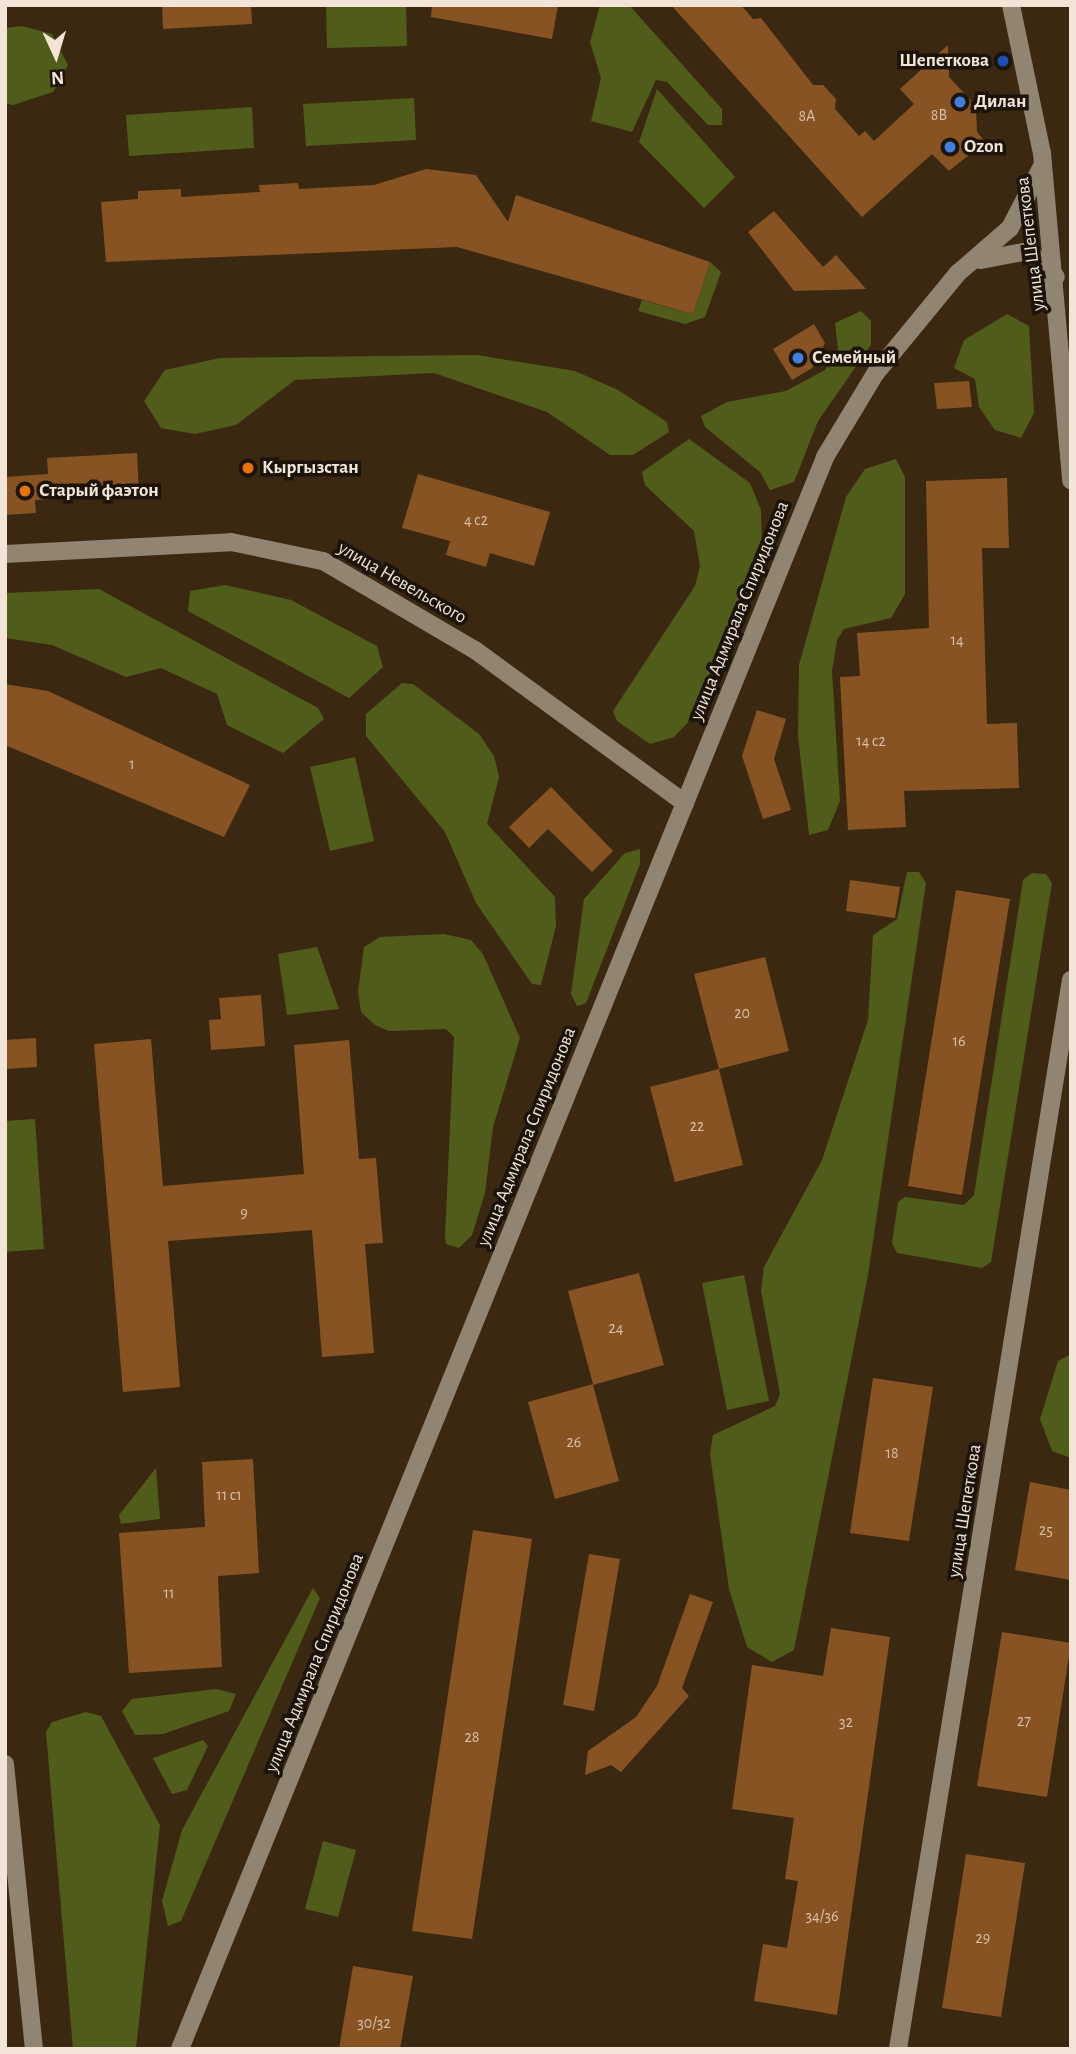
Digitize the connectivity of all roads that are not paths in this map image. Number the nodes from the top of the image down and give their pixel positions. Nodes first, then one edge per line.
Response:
1 (1011, 5) edge
2 (1043, 164) junction
3 (962, 270) junction
4 (1057, 278) junction
5 (1071, 481) edge
6 (5, 554) edge
7 (685, 803) junction
8 (1071, 980) edge
9 (5, 1764) edge
10 (34, 2049) edge
11 (180, 2049) edge
12 (898, 2049) edge

1 - 2 main road, улица Шепеткова
2 - 3 main road, улица Адмирала Спиридонова
2 - 4 main road, улица Шепеткова
3 - 4 main road, улица Адмирала Спиридонова
3 - 7 main road, улица Адмирала Спиридонова
4 - 5 main road, улица Шепеткова
6 - 7 main road, улица Невельского
7 - 11 main road, улица Адмирала Спиридонова
8 - 12 main road, улица Шепеткова
9 - 10 main road

